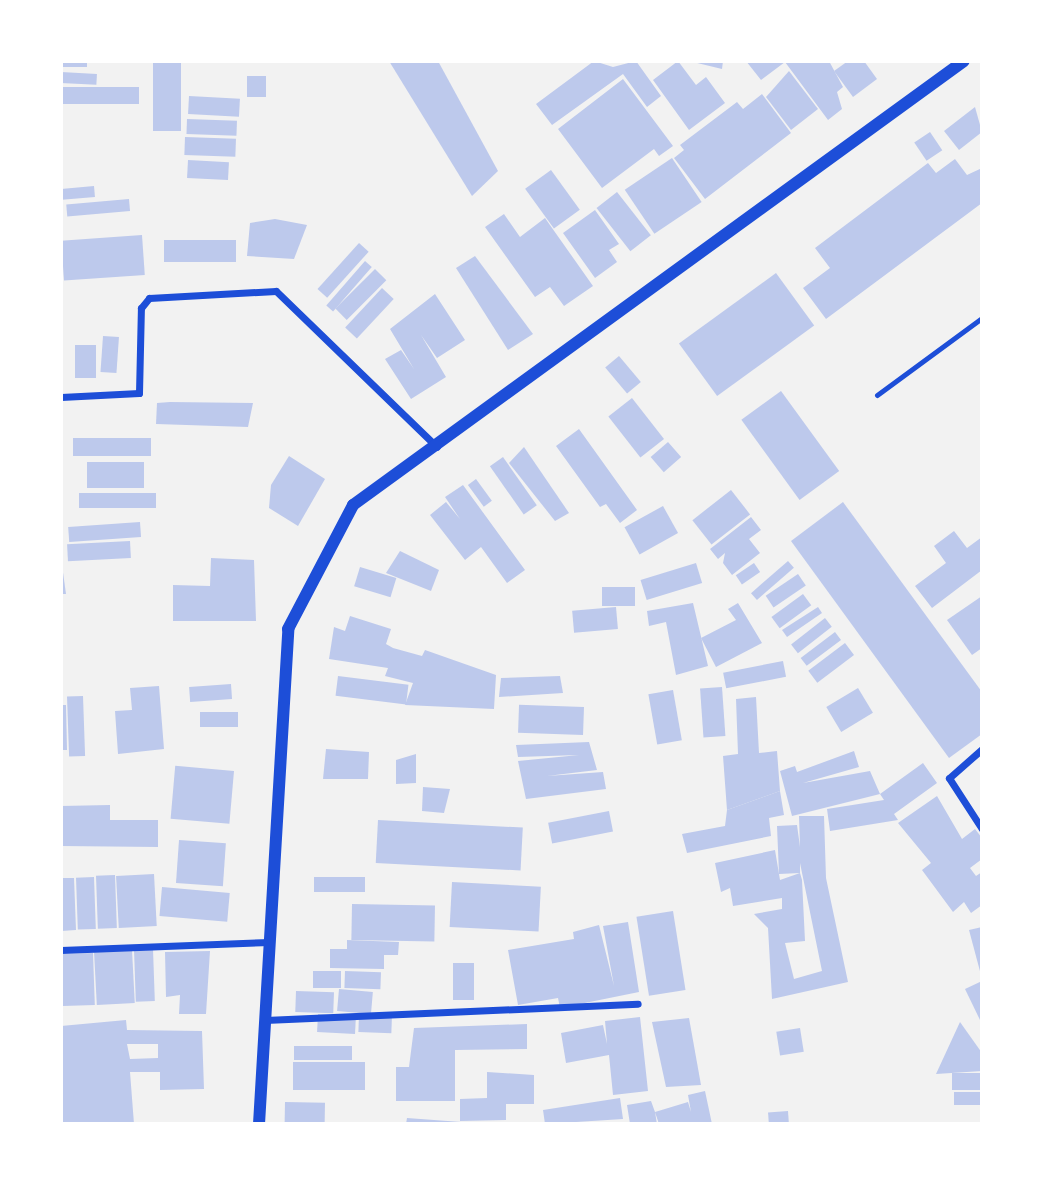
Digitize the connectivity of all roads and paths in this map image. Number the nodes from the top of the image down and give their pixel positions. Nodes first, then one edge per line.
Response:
1 (964, 61) edge
2 (982, 318) edge
3 (877, 395) dead end
4 (61, 397) edge
5 (437, 447) junction
6 (982, 749) edge
7 (982, 829) edge
8 (270, 942) junction
9 (61, 950) edge
10 (638, 1004) dead end
11 (265, 1020) junction
12 (259, 1124) edge

1 - 5 street
2 - 3 lane
4 - 5 street
5 - 8 street
6 - 7 street
8 - 9 street
8 - 11 street
10 - 11 street
11 - 12 street

